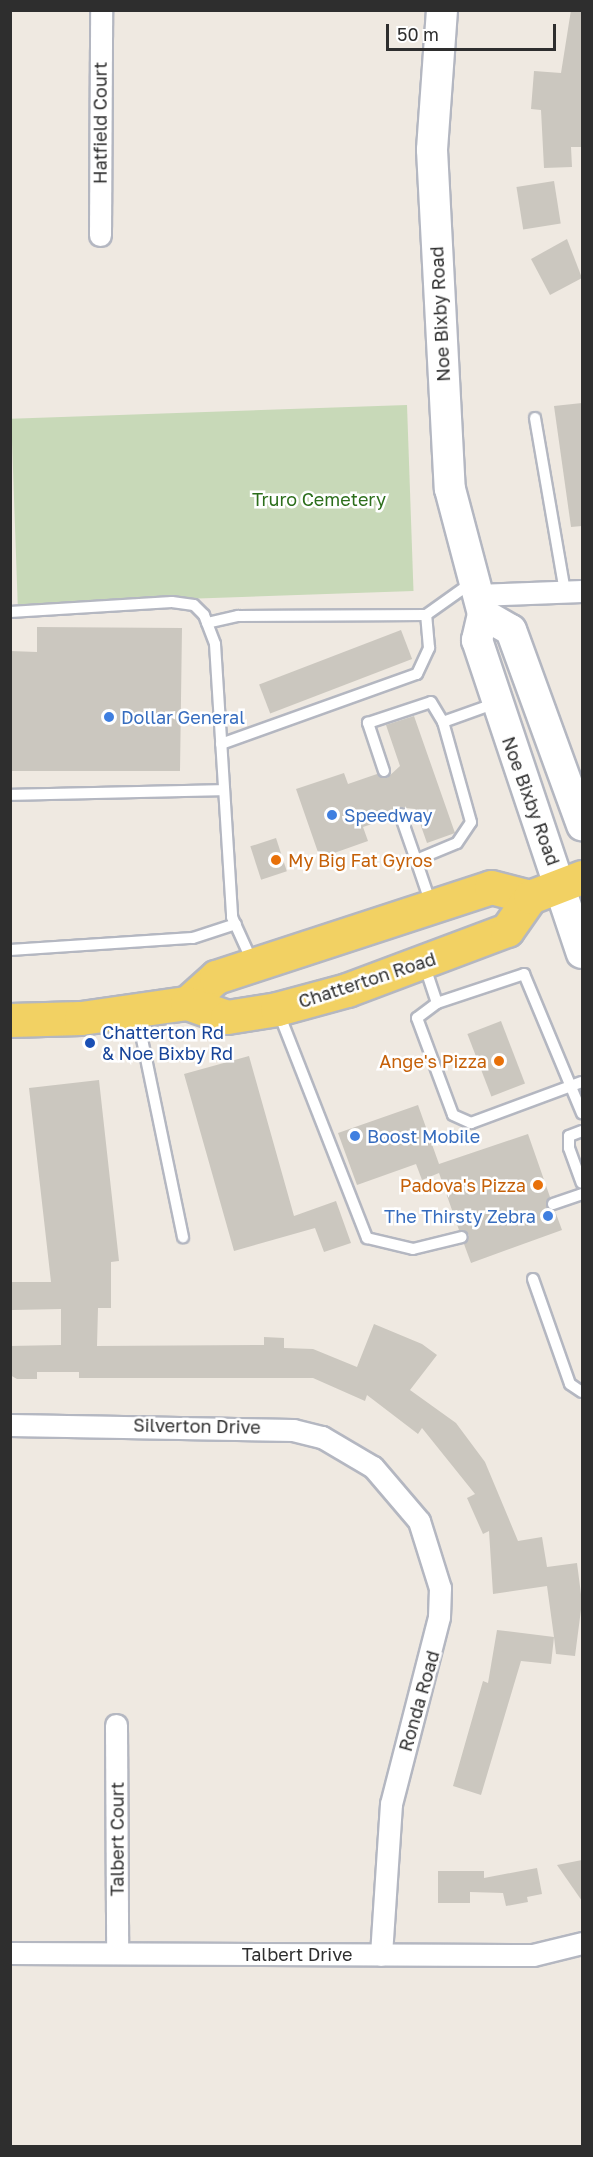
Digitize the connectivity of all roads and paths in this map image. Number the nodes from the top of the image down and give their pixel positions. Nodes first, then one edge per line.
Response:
1 (100, 10) edge
2 (442, 10) edge
3 (100, 234) dead end
4 (535, 418) dead end
5 (574, 591) edge
6 (478, 597) junction
7 (10, 612) edge
8 (426, 615) junction
9 (207, 623) junction
10 (496, 703) junction
11 (443, 722) junction
12 (221, 744) junction
13 (384, 771) dead end
14 (224, 790) junction
15 (10, 795) edge
16 (400, 814) dead end
17 (582, 825) edge
18 (416, 860) junction
19 (572, 881) edge
20 (530, 897) junction
21 (432, 906) junction
22 (236, 924) junction
23 (10, 950) edge
24 (582, 953) edge
25 (423, 962) junction
26 (254, 967) junction
27 (187, 1003) junction
28 (437, 1003) junction
29 (277, 1009) junction
30 (136, 1011) junction
31 (10, 1020) edge
32 (577, 1084) edge
33 (582, 1113) edge
34 (582, 1131) edge
35 (582, 1183) edge
36 (582, 1194) edge
37 (553, 1204) dead end
38 (183, 1237) dead end
39 (462, 1237) dead end
40 (533, 1279) dead end
41 (582, 1392) edge
42 (10, 1425) edge
43 (374, 1467) joint
44 (116, 1725) dead end
45 (582, 1943) edge
46 (10, 1953) edge
47 (117, 1953) junction
48 (381, 1954) junction

1 - 3 street, Hatfield Court
2 - 6 street, Noe Bixby Road
4 - 5 lane
5 - 6 street
6 - 8 lane
6 - 10 street, Noe Bixby Road
6 - 17 street
7 - 9 lane
8 - 9 lane
8 - 12 lane
9 - 12 lane
10 - 11 lane
10 - 19 street, Noe Bixby Road
11 - 13 lane
11 - 18 lane
12 - 14 lane
14 - 15 lane
14 - 22 lane
16 - 18 lane
18 - 21 lane
19 - 20 main road
19 - 24 street, Noe Bixby Road
20 - 21 main road
20 - 25 main road, Chatterton Road
21 - 26 main road
22 - 23 lane
22 - 26 lane
25 - 28 lane
25 - 29 main road, Chatterton Road
26 - 27 main road
27 - 29 main road, Chatterton Road
27 - 30 main road, Chatterton Road
28 - 32 lane
28 - 32 lane
29 - 39 lane
30 - 31 main road, Chatterton Road
30 - 38 lane
32 - 33 lane
34 - 35 lane
36 - 37 lane
40 - 41 lane
42 - 43 street, Silverton Drive
43 - 48 street, Ronda Road
44 - 47 street, Talbert Court
45 - 48 street, Talbert Drive
46 - 47 street, Talbert Drive
47 - 48 street, Talbert Drive

